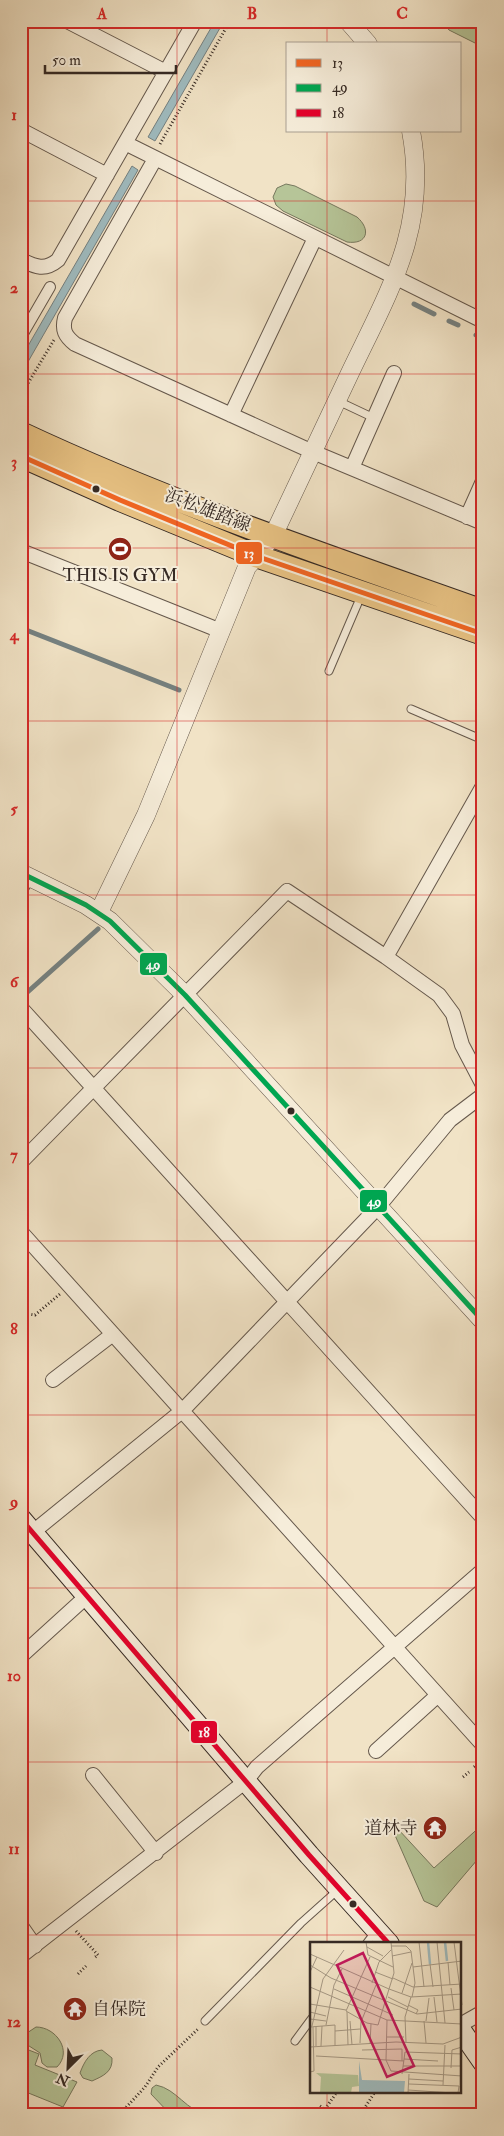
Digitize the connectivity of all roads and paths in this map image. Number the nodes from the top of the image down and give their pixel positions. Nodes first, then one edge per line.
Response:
1 (68, 21) edge
2 (195, 21) edge
3 (230, 21) edge
4 (348, 21) edge
5 (366, 42) edge
6 (166, 72) junction
7 (21, 130) edge
8 (411, 132) edge
9 (125, 143) junction
10 (156, 153) junction
11 (107, 175) junction
12 (315, 238) junction
13 (21, 260) edge
14 (395, 278) junction
15 (50, 287) dead end
16 (483, 321) edge
17 (65, 333) junction
18 (21, 337) edge
19 (394, 373) dead end
20 (21, 395) edge
21 (337, 401) junction
22 (231, 415) junction
23 (374, 418) junction
24 (21, 433) edge
25 (313, 452) junction
26 (21, 456) edge
27 (352, 468) junction
28 (483, 481) edge
29 (467, 516) junction
30 (483, 523) edge
31 (273, 536) junction
32 (21, 551) edge
33 (256, 556) junction
34 (362, 592) junction
35 (483, 611) edge
36 (221, 631) junction
37 (483, 634) edge
38 (329, 671) dead end
39 (411, 709) dead end
40 (483, 740) edge
41 (483, 786) edge
42 (24, 879) edge
43 (99, 912) junction
44 (386, 957) junction
45 (185, 996) junction
46 (21, 1008) edge
47 (483, 1085) edge
48 (94, 1088) junction
49 (483, 1095) edge
50 (21, 1162) edge
51 (378, 1206) junction
52 (21, 1232) edge
53 (70, 1286) junction
54 (287, 1302) junction
55 (21, 1313) edge
56 (483, 1321) edge
57 (113, 1334) junction
58 (53, 1380) dead end
59 (182, 1411) junction
60 (483, 1518) edge
61 (27, 1525) edge
62 (483, 1570) edge
63 (87, 1596) junction
64 (395, 1647) junction
65 (21, 1656) edge
66 (438, 1695) junction
67 (483, 1745) edge
68 (376, 1751) dead end
69 (483, 1759) edge
70 (474, 1767) dead end
71 (468, 1772) dead end
72 (93, 1775) dead end
73 (463, 1776) dead end
74 (246, 1781) junction
75 (156, 1853) junction
76 (339, 1888) junction
77 (67, 1921) junction
78 (21, 1926) edge
79 (377, 1939) edge
80 (35, 1946) junction
81 (21, 1956) edge
82 (94, 1958) dead end
83 (86, 1966) dead end
84 (78, 1974) dead end
85 (483, 2012) edge
86 (205, 2021) joint
87 (310, 2021) edge
88 (462, 2024) edge
89 (462, 2032) edge
90 (295, 2041) dead end
91 (483, 2062) edge
92 (336, 2094) edge
93 (374, 2094) edge
94 (320, 2106) dead end
95 (325, 2109) junction
96 (21, 2111) edge
97 (35, 2115) edge
98 (119, 2115) edge
99 (333, 2115) edge
100 (360, 2115) edge

1 - 6 street
2 - 6 street
3 - 10 path
4 - 5 street
6 - 9 street
7 - 11 street
8 - 14 street
9 - 10 street
9 - 11 street
10 - 12 street
10 - 17 street
11 - 13 street
12 - 14 street
12 - 22 street
14 - 16 street
14 - 21 street
15 - 18 street
17 - 20 path
17 - 22 street
19 - 23 street
21 - 23 lane
21 - 25 street
22 - 25 street
23 - 27 street
24 - 31 main road, 浜松雄踏線
25 - 27 street
25 - 31 street
26 - 33 main road, 浜松雄踏線
27 - 29 street
28 - 29 street
29 - 30 street
31 - 33 street
31 - 35 main road, 浜松雄踏線
32 - 36 street
33 - 34 main road, 浜松雄踏線
33 - 36 street
34 - 37 main road, 浜松雄踏線
34 - 38 lane
36 - 43 street
39 - 40 lane
41 - 44 street
42 - 43 street
43 - 45 street
44 - 45 street
44 - 47 street
45 - 48 street
45 - 51 street
46 - 48 street
48 - 50 street
48 - 54 street
49 - 51 street
51 - 54 street
51 - 56 street
52 - 53 street
53 - 55 path
53 - 57 street
54 - 59 street
54 - 60 street
57 - 58 street
57 - 59 street
59 - 61 street
59 - 64 street
61 - 63 main road
62 - 64 street
63 - 65 street
63 - 74 main road
64 - 66 street
64 - 74 street
66 - 67 street
66 - 68 street
69 - 70 path
71 - 73 path
72 - 75 street
74 - 75 street
74 - 76 main road
75 - 77 street
76 - 79 main road
76 - 86 lane
77 - 80 street
77 - 82 path
78 - 80 street
80 - 81 street
83 - 84 path
85 - 88 street
86 - 98 path
87 - 90 lane
89 - 91 main road
92 - 95 path
93 - 100 path
94 - 95 path
95 - 99 path
96 - 97 lane

